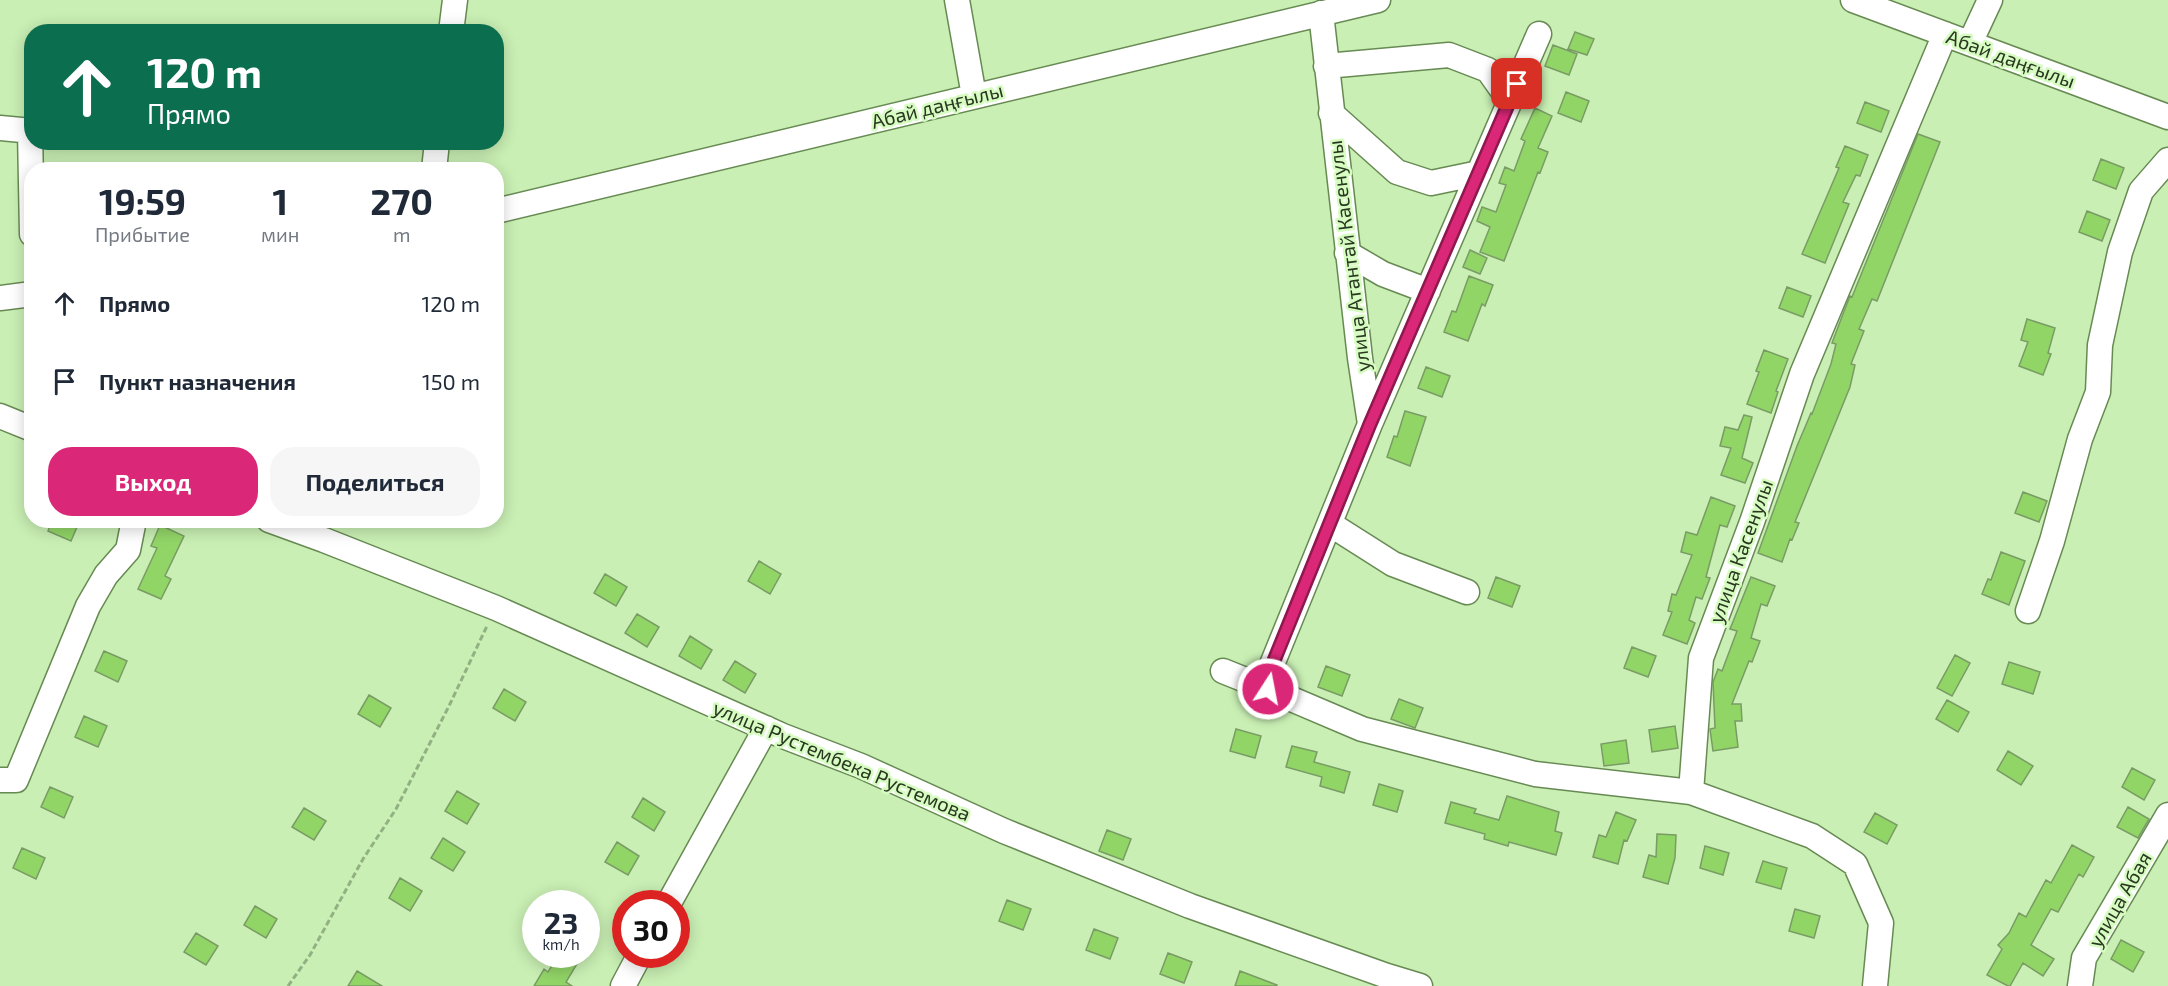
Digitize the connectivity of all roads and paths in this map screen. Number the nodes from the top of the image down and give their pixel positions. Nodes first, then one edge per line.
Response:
1 (455, 0) edge
2 (957, 0) edge
3 (1378, 0) edge
4 (1853, 0) edge
5 (1989, 0) edge
6 (1321, 13) junction
7 (452, 24) edge
8 (1539, 34) dead end
9 (1945, 34) junction
10 (1970, 43) junction
11 (1326, 66) junction
12 (974, 96) junction
13 (1510, 101) junction
14 (1331, 113) junction
15 (2168, 117) edge
16 (0, 128) edge
17 (24, 130) edge
18 (2168, 160) edge
19 (1479, 173) junction
20 (504, 209) edge
21 (1347, 253) junction
22 (1428, 291) junction
23 (24, 295) edge
24 (0, 298) edge
25 (1359, 358) junction
26 (1396, 364) junction
27 (0, 416) edge
28 (1370, 424) junction
29 (24, 426) edge
30 (1330, 524) junction
31 (132, 528) edge
32 (291, 528) edge
33 (1467, 592) dead end
34 (496, 608) junction
35 (2028, 611) dead end
36 (1223, 671) dead end
37 (1268, 689) junction
38 (766, 728) junction
39 (0, 780) edge
40 (1691, 792) junction
41 (2168, 815) edge
42 (676, 890) edge
43 (633, 968) edge
44 (288, 986) edge
45 (623, 986) edge
46 (1420, 986) edge
47 (1875, 986) edge
48 (2080, 986) edge

1 - 7 street
2 - 12 street
3 - 6 street, Абай даңғылы
4 - 9 street, Абай даңғылы
5 - 10 street
6 - 11 street, улица Атантай Касенулы
6 - 12 street, Абай даңғылы
8 - 13 street
9 - 10 street, Абай даңғылы
9 - 40 street, улица Касенулы
10 - 15 street, Абай даңғылы
11 - 13 street
11 - 14 street, улица Атантай Касенулы
12 - 20 street, Абай даңғылы
13 - 19 street
14 - 19 street
14 - 21 street, улица Атантай Касенулы
16 - 17 street
18 - 35 street
19 - 22 street
21 - 22 street
21 - 25 street, улица Атантай Касенулы
22 - 26 street
23 - 24 street
25 - 26 street
25 - 28 street, улица Атантай Касенулы
26 - 28 street
27 - 29 street
28 - 30 street
30 - 33 street
30 - 37 street
31 - 39 street
32 - 34 street, улица Рустембека Рустемова
34 - 38 street, улица Рустембека Рустемова
34 - 44 path
36 - 37 street
37 - 40 street
38 - 42 street
38 - 46 street, улица Рустембека Рустемова
40 - 47 street
41 - 48 street, улица Абая
43 - 45 street

